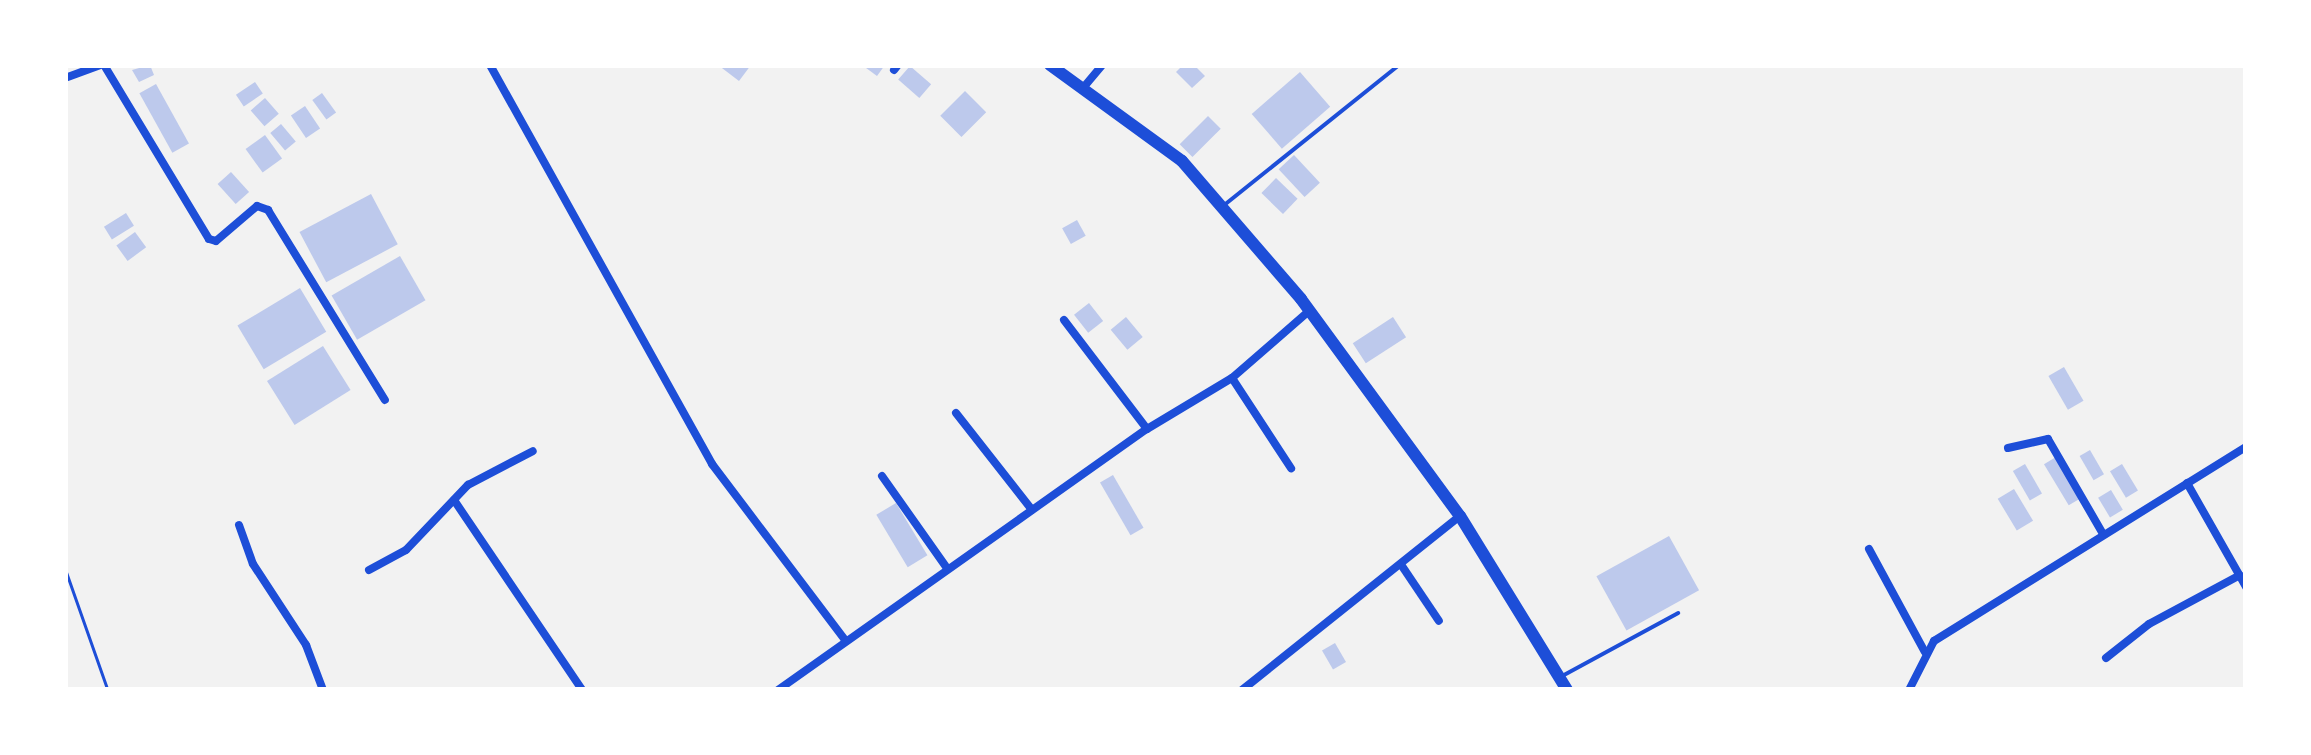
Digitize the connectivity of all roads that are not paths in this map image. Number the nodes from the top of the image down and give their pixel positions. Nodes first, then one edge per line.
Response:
1 (102, 65) edge
2 (490, 65) edge
3 (1050, 65) edge
4 (1102, 65) edge
5 (1399, 65) edge
6 (65, 78) edge
7 (1083, 88) junction
8 (1223, 206) junction
9 (1310, 311) junction
10 (1064, 320) dead end
11 (1232, 378) junction
12 (385, 400) dead end
13 (956, 413) dead end
14 (1147, 429) junction
15 (2246, 447) edge
16 (2008, 448) dead end
17 (533, 452) dead end
18 (1291, 468) dead end
19 (882, 476) dead end
20 (2188, 483) junction
21 (454, 500) junction
22 (1032, 510) junction
23 (1460, 516) junction
24 (238, 525) dead end
25 (2102, 534) junction
26 (1869, 550) dead end
27 (1402, 566) junction
28 (947, 568) junction
29 (369, 570) dead end
30 (2240, 575) junction
31 (2246, 587) edge
32 (1678, 613) dead end
33 (1438, 620) dead end
34 (846, 641) junction
35 (1925, 652) junction
36 (2106, 658) dead end
37 (1563, 684) edge
38 (323, 690) edge
39 (582, 690) edge
40 (778, 690) edge
41 (1242, 690) edge
42 (1909, 690) edge

1 - 6 street
1 - 12 street
2 - 34 street
3 - 7 main road
4 - 7 street
5 - 8 lane
7 - 8 main road
8 - 9 main road
9 - 11 street
9 - 23 main road
10 - 14 street
11 - 14 street
11 - 18 street
13 - 22 street
14 - 22 street
15 - 20 street
16 - 25 street
17 - 21 street
19 - 28 street
20 - 25 street
20 - 30 street
21 - 29 street
21 - 39 street
22 - 28 street
23 - 27 street
23 - 37 main road
24 - 38 street
25 - 35 street
26 - 35 street
27 - 33 street
27 - 41 street
28 - 34 street
30 - 31 street
30 - 36 street
32 - 37 lane
34 - 40 street
35 - 42 street

